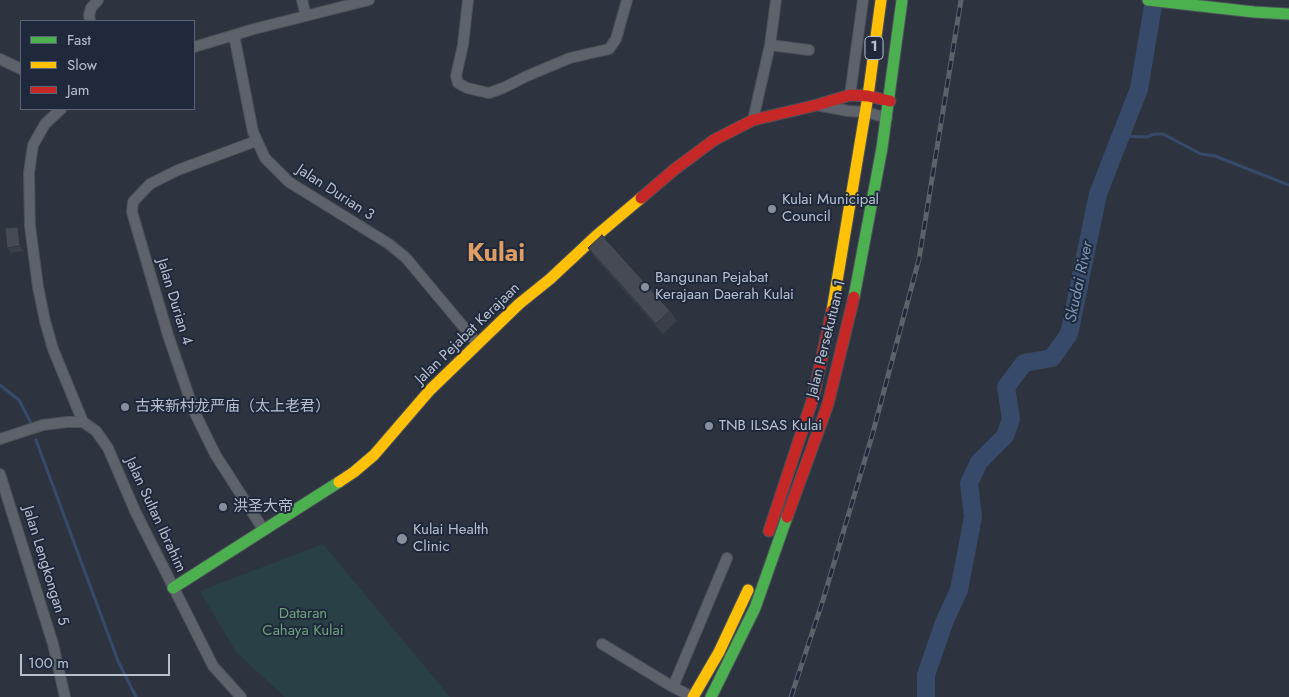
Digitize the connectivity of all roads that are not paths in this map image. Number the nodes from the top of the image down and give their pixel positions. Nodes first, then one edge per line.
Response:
1 (98, 0) edge
2 (302, 0) edge
3 (369, 0) edge
4 (468, 0) edge
5 (627, 0) edge
6 (776, 0) edge
7 (863, 0) edge
8 (880, 0) edge
9 (1148, 0) edge
10 (903, 2) edge
11 (1289, 14) edge
12 (306, 16) junction
13 (90, 20) edge
14 (234, 35) junction
15 (770, 45) junction
16 (195, 47) edge
17 (809, 50) dead end
18 (0, 59) edge
19 (20, 69) edge
20 (850, 96) junction
21 (868, 96) junction
22 (890, 101) junction
23 (817, 105) junction
24 (60, 110) edge
25 (866, 112) junction
26 (887, 118) junction
27 (753, 120) junction
28 (256, 141) junction
29 (478, 344) junction
30 (83, 422) junction
31 (0, 439) edge
32 (0, 474) edge
33 (263, 529) junction
34 (765, 543) dead end
35 (726, 558) dead end
36 (752, 579) dead end
37 (173, 588) junction
38 (602, 644) dead end
39 (673, 687) junction
40 (65, 697) edge
41 (242, 697) edge
42 (693, 697) edge
43 (711, 697) edge

1 - 13 street
2 - 12 street
3 - 12 street
4 - 5 street
6 - 15 street
7 - 20 street
8 - 21 main road, Jalan Persekutuan 1 / 1
9 - 11 main road
10 - 22 main road, Jalan Persekutuan 1 / 1
12 - 14 street
14 - 16 street
14 - 28 street, Jalan Durian 3
15 - 17 street
15 - 27 street
18 - 19 street
20 - 21 main road, Jalan Pejabat Kerajaan
20 - 23 main road, Jalan Pejabat Kerajaan
21 - 22 main road, Jalan Pejabat Kerajaan
21 - 25 main road, Jalan Persekutuan 1 / 1
22 - 26 main road, Jalan Persekutuan 1 / 1
23 - 25 street, Jalan Pejabat Kerajaan
23 - 27 main road, Jalan Pejabat Kerajaan
24 - 30 street
25 - 26 street, Jalan Pejabat Kerajaan
25 - 34 main road, Jalan Persekutuan 1 / 1
26 - 43 main road, Jalan Persekutuan 1 / 1
27 - 29 main road, Jalan Pejabat Kerajaan
28 - 29 street, Jalan Durian 3
28 - 33 street, Jalan Durian 4
29 - 33 main road, Jalan Pejabat Kerajaan
30 - 31 street
30 - 37 street, Jalan Sultan Ibrahim
32 - 40 street, Jalan Lengkongan 5
33 - 37 main road, Jalan Pejabat Kerajaan
35 - 39 street
36 - 42 main road
37 - 41 street, Jalan Sultan Ibrahim
38 - 39 street
39 - 42 street

